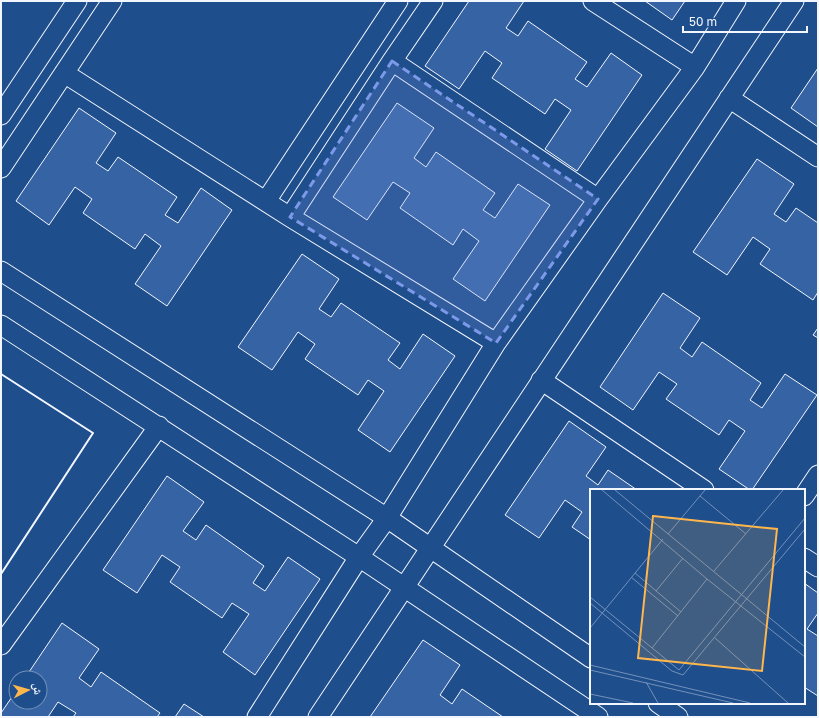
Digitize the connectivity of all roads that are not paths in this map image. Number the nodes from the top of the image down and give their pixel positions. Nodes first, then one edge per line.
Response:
1 (77, 1) edge
2 (112, 1) edge
3 (398, 1) edge
4 (433, 1) edge
5 (593, 1) edge
6 (736, 1) edge
7 (794, 1) edge
8 (392, 61) junction
9 (695, 67) junction
10 (64, 73) junction
11 (729, 98) junction
12 (1, 115) edge
13 (818, 157) edge
14 (1, 168) edge
15 (598, 199) junction
16 (266, 201) junction
17 (290, 217) junction
18 (1, 271) edge
19 (1, 325) edge
20 (496, 343) junction
21 (541, 380) junction
22 (159, 426) junction
23 (818, 475) edge
24 (703, 489) edge
25 (805, 494) edge
26 (387, 518) junction
27 (430, 548) junction
28 (359, 557) junction
29 (805, 559) edge
30 (818, 567) edge
31 (404, 587) junction
32 (1, 645) edge
33 (590, 657) edge
34 (659, 704) edge
35 (257, 717) edge
36 (318, 717) edge
37 (598, 717) edge
38 (678, 717) edge

1 - 12 street
2 - 10 street
3 - 16 street
4 - 8 street
5 - 9 street
6 - 9 street
7 - 11 street
8 - 15 street
8 - 17 street
9 - 15 street
10 - 14 street
10 - 16 street
11 - 13 street
11 - 21 street
15 - 20 street
16 - 17 street
17 - 20 street
18 - 26 street
19 - 22 street
20 - 26 street
21 - 24 street
21 - 27 street
22 - 28 street
22 - 32 street
23 - 25 street
26 - 27 street
26 - 28 street
27 - 31 street
27 - 33 street
28 - 31 street
28 - 35 street
29 - 30 street
31 - 36 street
31 - 37 street
34 - 38 street

